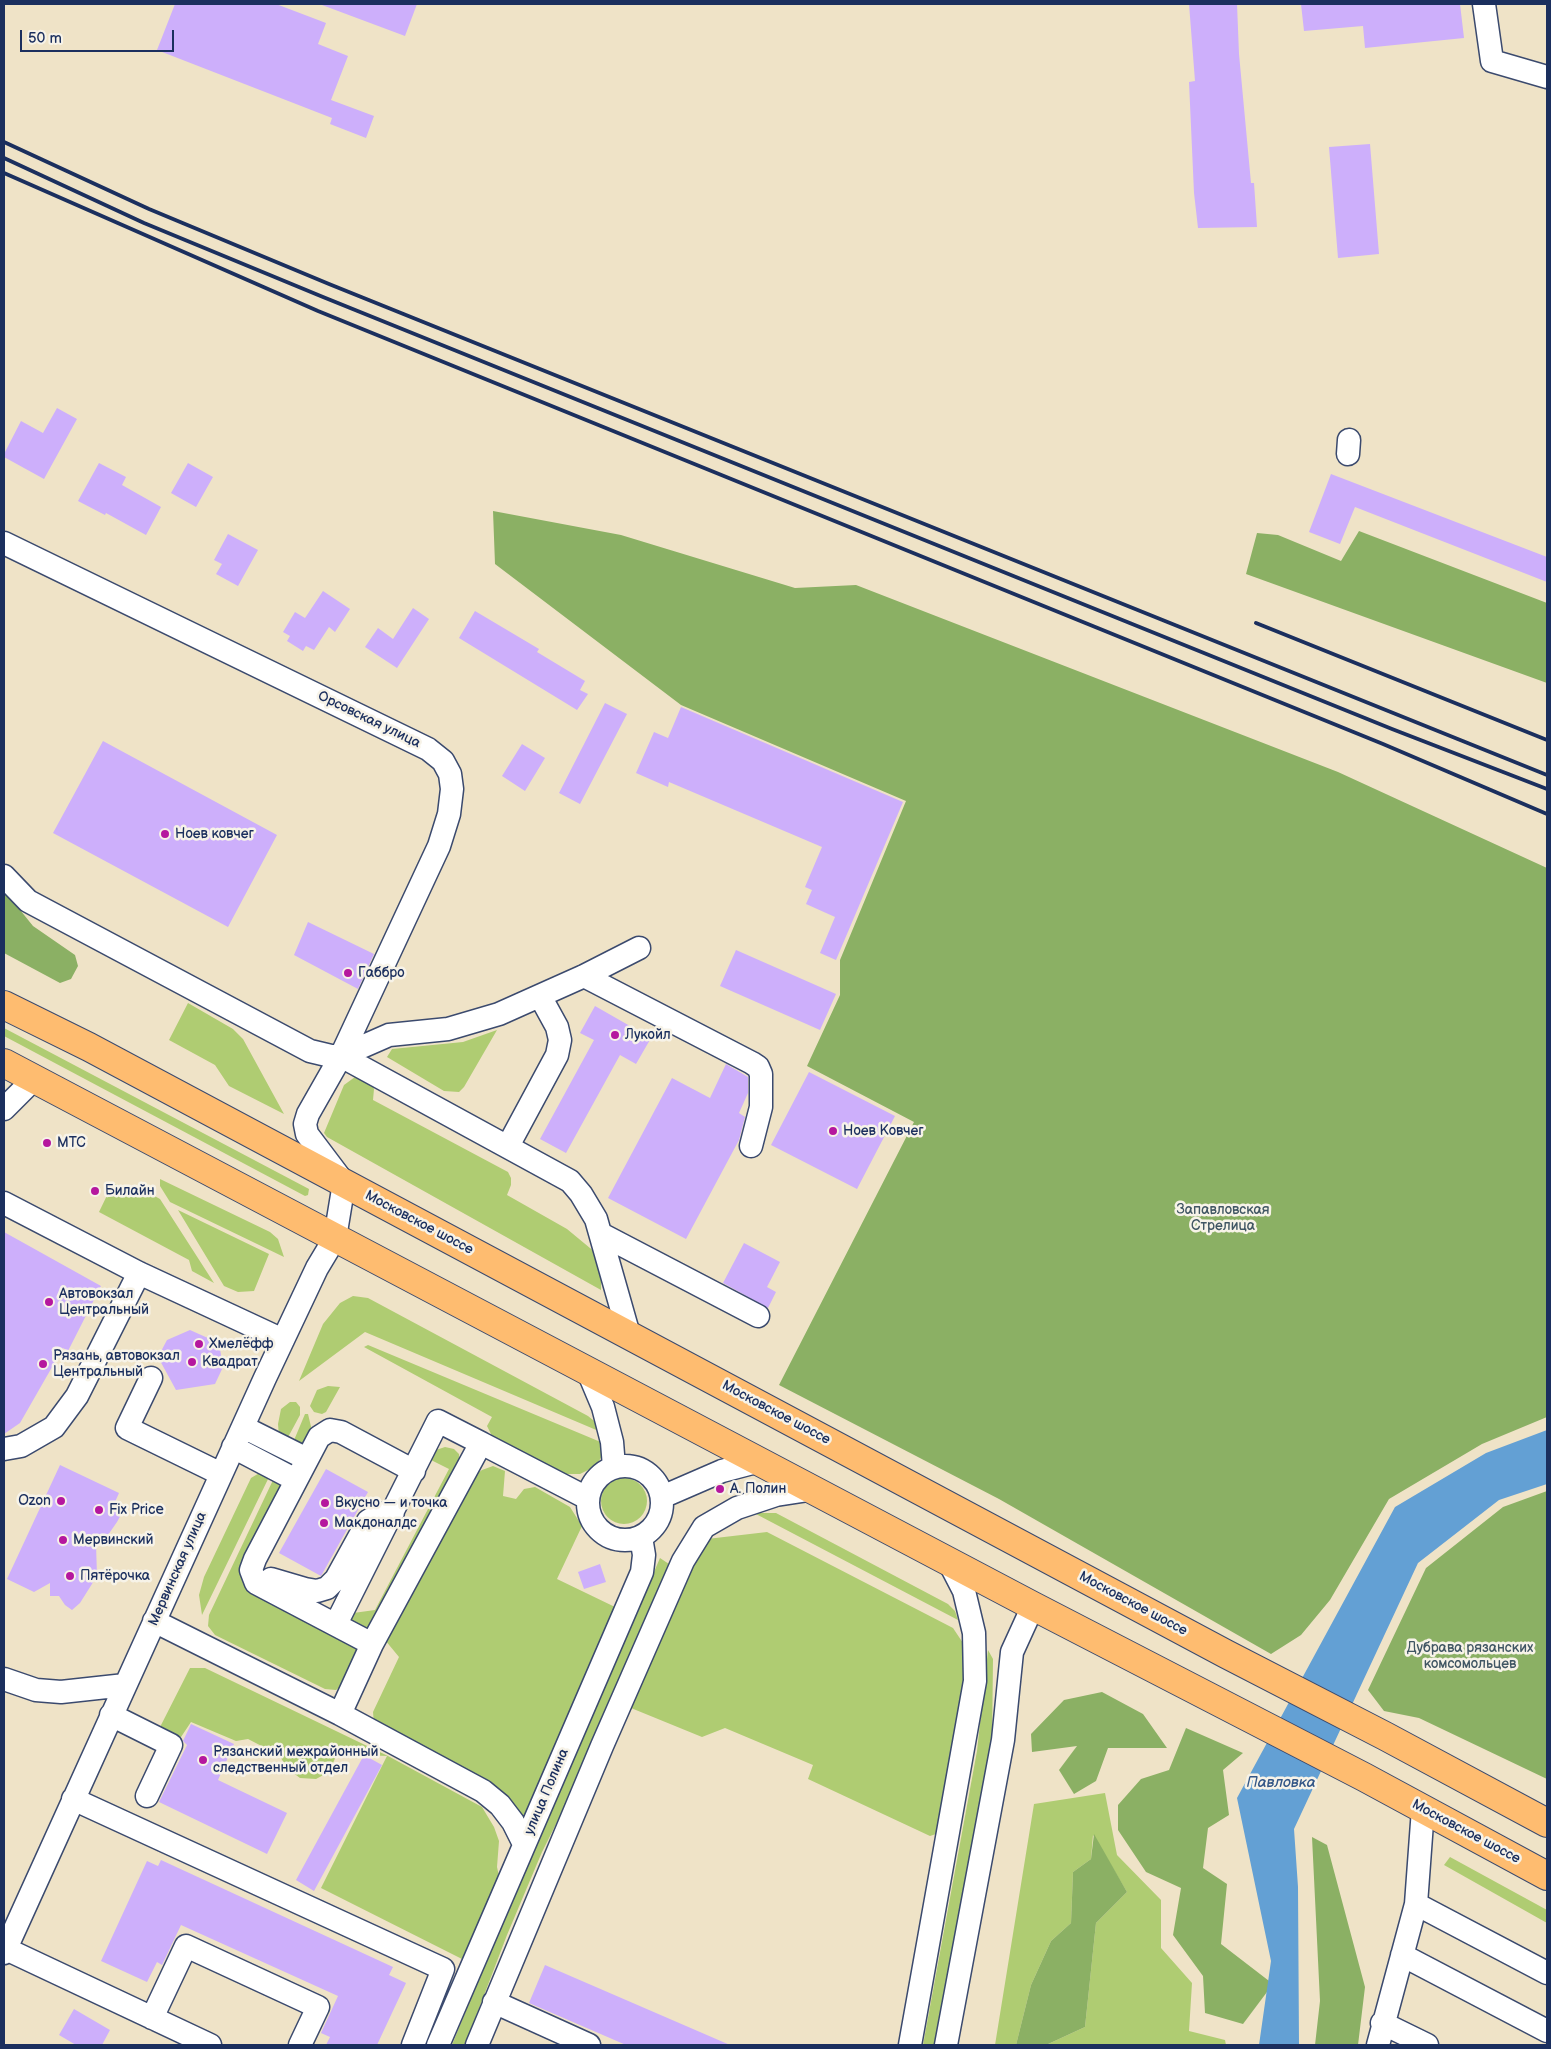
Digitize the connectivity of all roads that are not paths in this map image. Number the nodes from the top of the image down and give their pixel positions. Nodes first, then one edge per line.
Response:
1 (1484, 4) edge
2 (1547, 77) edge
3 (4, 543) edge
4 (4, 876) edge
5 (639, 948) dead end
6 (584, 976) junction
7 (540, 996) junction
8 (4, 1005) edge
9 (341, 1056) junction
10 (4, 1062) edge
11 (34, 1079) junction
12 (4, 1109) edge
13 (508, 1146) junction
14 (752, 1146) dead end
15 (344, 1183) junction
16 (4, 1203) edge
17 (601, 1234) junction
18 (335, 1238) junction
19 (139, 1273) junction
20 (758, 1316) dead end
21 (629, 1335) junction
22 (283, 1340) junction
23 (587, 1369) junction
24 (151, 1378) dead end
25 (243, 1427) junction
26 (481, 1443) junction
27 (233, 1447) junction
28 (4, 1449) edge
29 (307, 1459) junction
30 (760, 1461) junction
31 (614, 1467) junction
32 (414, 1470) junction
33 (221, 1474) junction
34 (296, 1480) junction
35 (815, 1489) junction
36 (662, 1497) junction
37 (588, 1498) junction
38 (280, 1511) junction
39 (393, 1512) junction
40 (641, 1537) junction
41 (948, 1560) junction
42 (1033, 1606) junction
43 (154, 1621) junction
44 (336, 1624) junction
45 (372, 1644) junction
46 (4, 1679) edge
47 (125, 1685) junction
48 (340, 1714) junction
49 (111, 1715) junction
50 (147, 1796) dead end
51 (73, 1799) junction
52 (1423, 1809) junction
53 (1547, 1823) edge
54 (524, 1844) junction
55 (1547, 1876) edge
56 (1416, 1904) junction
57 (10, 1923) edge
58 (5, 1951) edge
59 (1402, 1955) junction
60 (1547, 1973) edge
61 (494, 2002) junction
62 (152, 2018) junction
63 (1382, 2023) junction
64 (1547, 2031) edge
65 (210, 2045) edge
66 (300, 2045) edge
67 (413, 2045) edge
68 (438, 2045) edge
69 (476, 2045) edge
70 (589, 2045) edge
71 (910, 2045) edge
72 (946, 2045) edge
73 (1378, 2045) edge
74 (1427, 2045) edge

1 - 2 street
3 - 9 street, Орсовская улица
4 - 9 street
5 - 6 street
6 - 7 street
6 - 14 street
7 - 9 street
7 - 13 street
8 - 15 main road, Московское шоссе
9 - 13 street
9 - 15 street, Орсовская улица
10 - 11 main road, Московское шоссе
11 - 12 street
11 - 18 main road, Московское шоссе
13 - 17 street
15 - 18 street, Мервинская улица
15 - 21 main road, Московское шоссе
16 - 19 street
17 - 20 street
17 - 21 street
18 - 22 street, Мервинская улица
18 - 23 main road, Московское шоссе
19 - 22 street
19 - 28 street
21 - 53 main road, Московское шоссе
22 - 25 street, Мервинская улица
23 - 30 main road, Московское шоссе
23 - 31 street
24 - 33 street
25 - 27 street, Мервинская улица
25 - 29 street
26 - 32 street
26 - 37 street
26 - 45 street
27 - 33 street, Мервинская улица
27 - 34 street
29 - 32 street
29 - 34 street
30 - 35 main road, Московское шоссе
30 - 36 street
31 - 36 street
31 - 37 street
32 - 39 street
33 - 43 street, Мервинская улица
34 - 38 street
35 - 41 main road, Московское шоссе
35 - 61 street
36 - 40 street
37 - 40 street
38 - 39 street
38 - 44 street
39 - 44 street
40 - 54 street, улица Полина
41 - 42 main road, Московское шоссе
41 - 71 street
42 - 52 main road, Московское шоссе
42 - 72 street
43 - 47 street, Мервинская улица
43 - 48 street
44 - 45 street
45 - 48 street
46 - 47 street
47 - 49 street, Мервинская улица
48 - 54 street
49 - 50 street
49 - 51 street, Мервинская улица
51 - 57 street, Мервинская улица
51 - 67 street
52 - 55 main road, Московское шоссе
52 - 56 street
54 - 68 street, улица Полина
56 - 59 street
56 - 60 street
57 - 58 street, Мервинская улица
58 - 62 street
59 - 63 street
59 - 64 street
61 - 69 street
61 - 70 street
62 - 65 street
62 - 66 street
63 - 73 street
63 - 74 street

